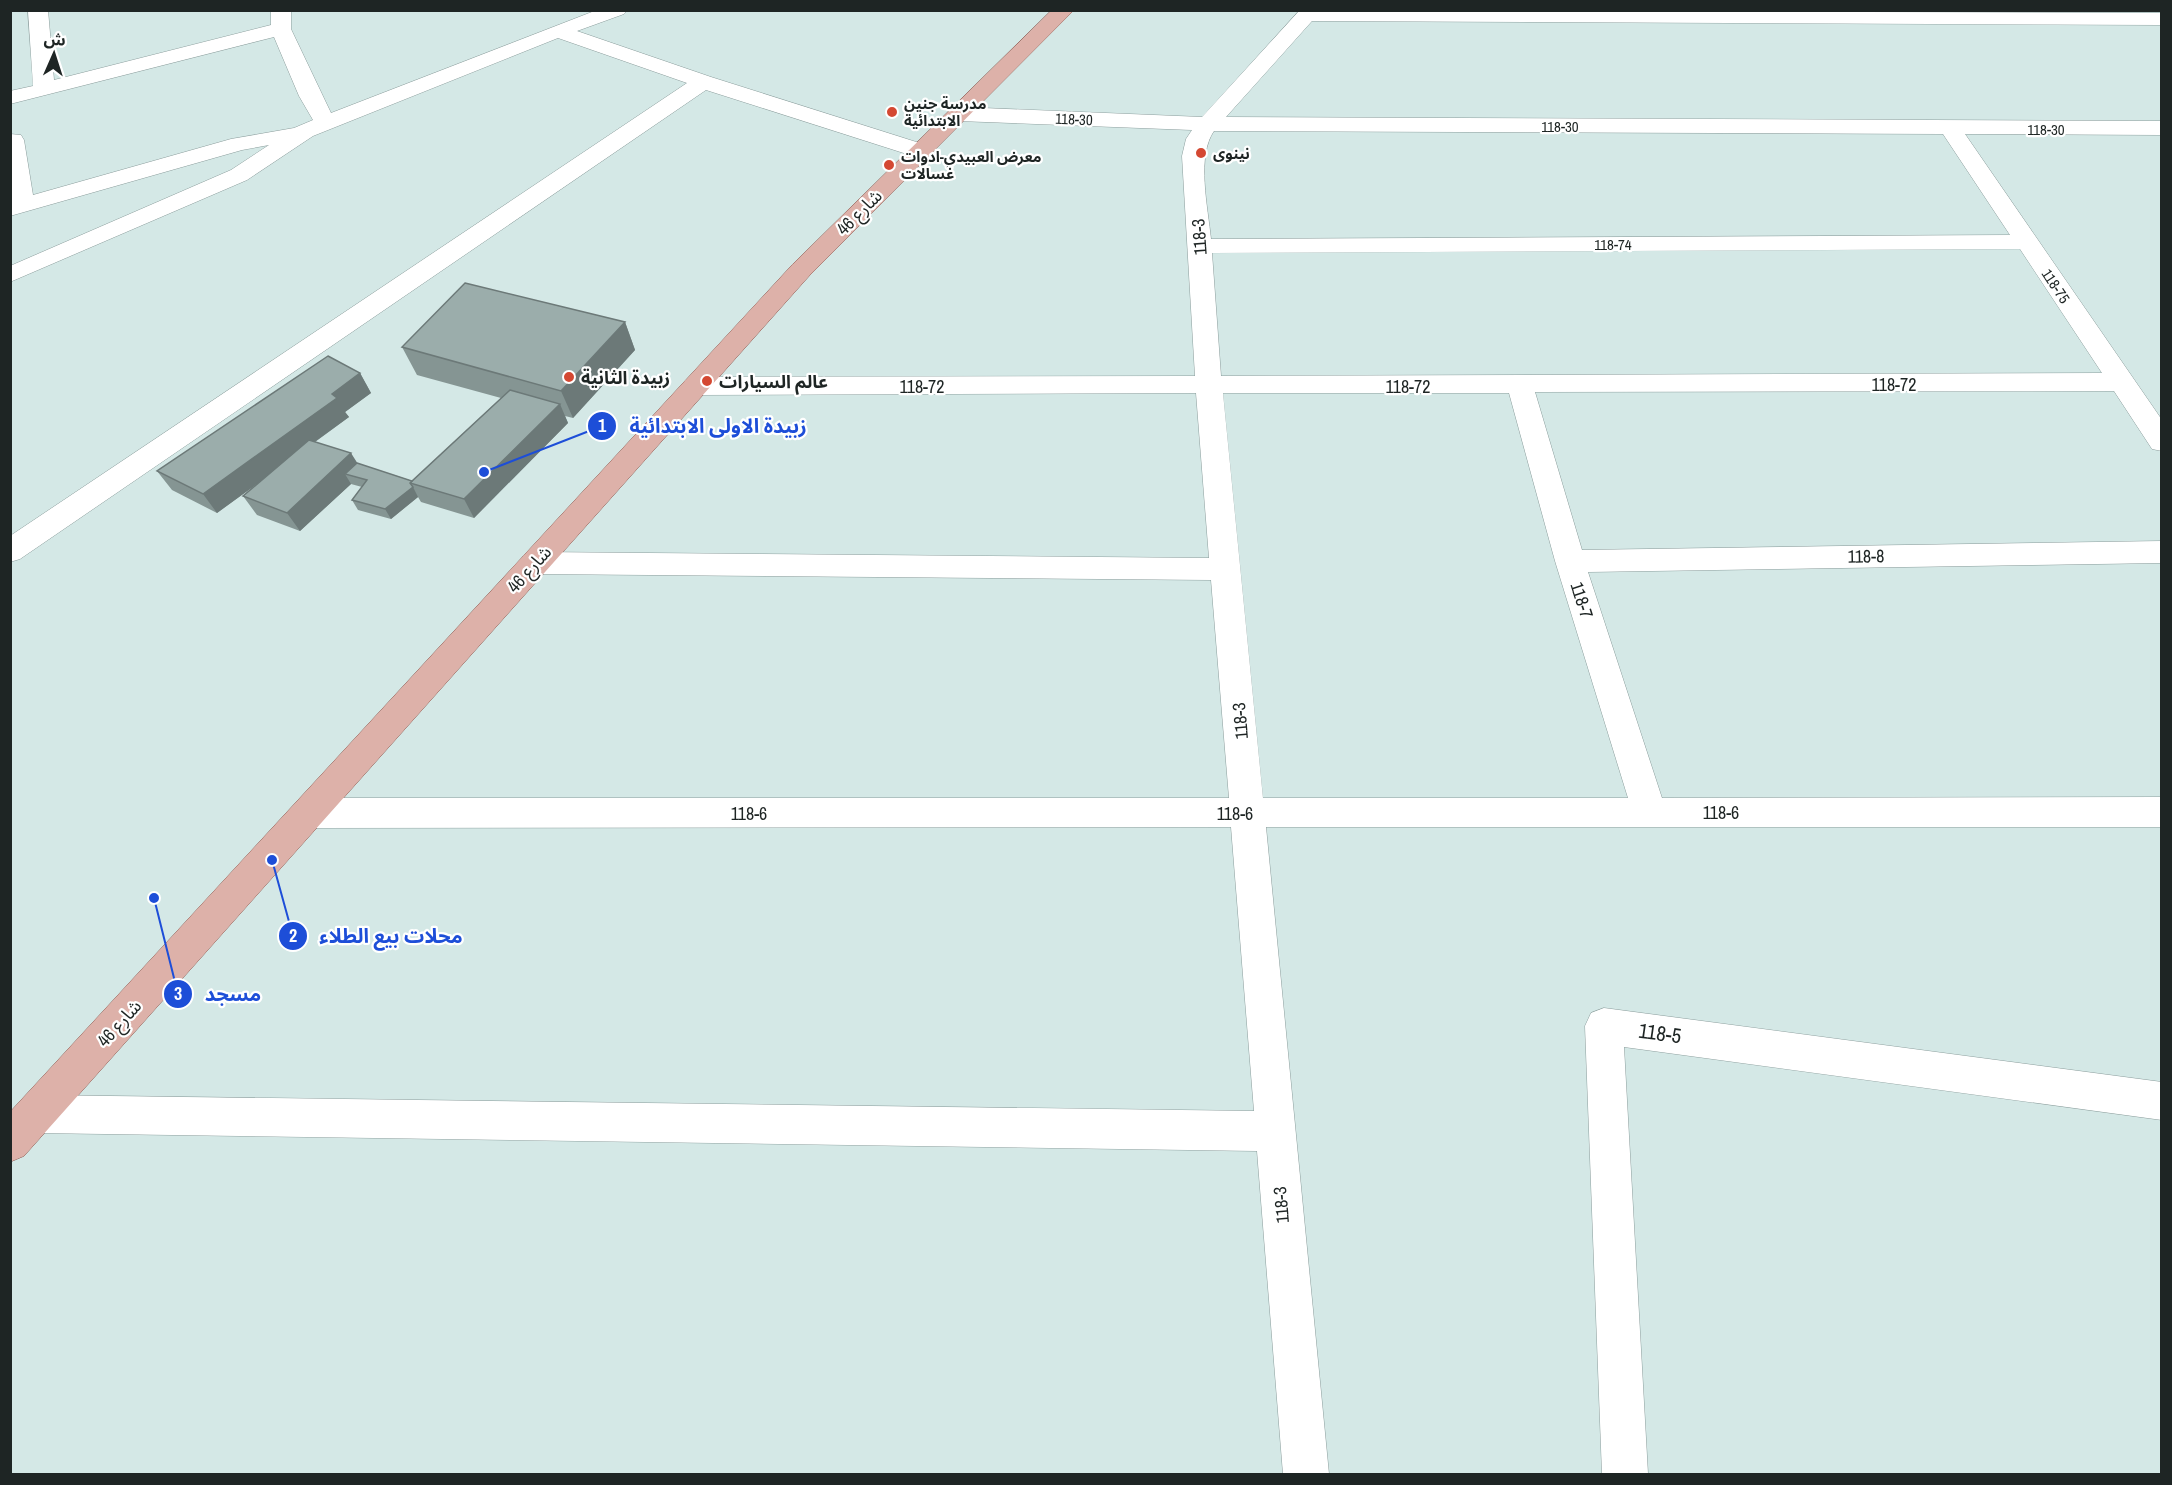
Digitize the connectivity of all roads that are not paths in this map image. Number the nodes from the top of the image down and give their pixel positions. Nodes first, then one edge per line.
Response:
1 (38, 10) edge
2 (617, 10) edge
3 (1064, 10) edge
4 (1309, 13) edge
5 (2048, 14) edge
6 (284, 16) edge
7 (2162, 19) edge
8 (558, 32) junction
9 (703, 82) junction
10 (44, 89) junction
11 (10, 98) edge
12 (958, 114) junction
13 (1208, 124) junction
14 (316, 128) junction
15 (2162, 128) edge
16 (1950, 129) junction
17 (13, 140) dead end
18 (921, 151) junction
19 (17, 207) edge
20 (2026, 242) junction
21 (1199, 246) junction
22 (10, 275) edge
23 (2121, 382) junction
24 (695, 386) junction
25 (1520, 386) junction
26 (1209, 387) junction
27 (2162, 442) edge
28 (10, 551) edge
29 (2162, 552) edge
30 (1570, 561) junction
31 (535, 563) junction
32 (1226, 569) junction
33 (1650, 812) junction
34 (2162, 812) edge
35 (308, 813) junction
36 (1248, 813) junction
37 (2162, 1101) edge
38 (37, 1114) junction
39 (1275, 1131) junction
40 (10, 1142) edge
41 (1306, 1474) edge
42 (1625, 1474) edge

1 - 10 street
2 - 8 street
3 - 12 main road, شارع 46
4 - 5 street
4 - 13 street, 118-3
5 - 7 street
6 - 10 street
6 - 14 street
8 - 9 street
8 - 14 street
9 - 18 street
9 - 28 street
10 - 11 street
12 - 13 street, 118-30
12 - 18 main road, شارع 46
13 - 16 street, 118-30
13 - 21 street, 118-3
14 - 19 street
14 - 22 street
15 - 16 street, 118-30
16 - 20 street, 118-75
17 - 19 street
18 - 24 main road, شارع 46
20 - 21 street, 118-74
20 - 23 street, 118-75
21 - 26 street, 118-3
23 - 25 street, 118-72
23 - 27 street, 118-75
24 - 26 street, 118-72
24 - 31 main road, شارع 46
25 - 26 street, 118-72
25 - 30 street, 118-7
26 - 32 street, 118-3
29 - 30 street, 118-8
30 - 33 street, 118-7
31 - 32 street
31 - 35 main road, شارع 46
32 - 36 street, 118-3
33 - 34 street, 118-6
33 - 36 street, 118-6
35 - 36 street, 118-6
35 - 38 main road, شارع 46
36 - 39 street, 118-3
37 - 42 street, 118-5
38 - 39 street
38 - 40 main road, شارع 46
39 - 41 street, 118-3

